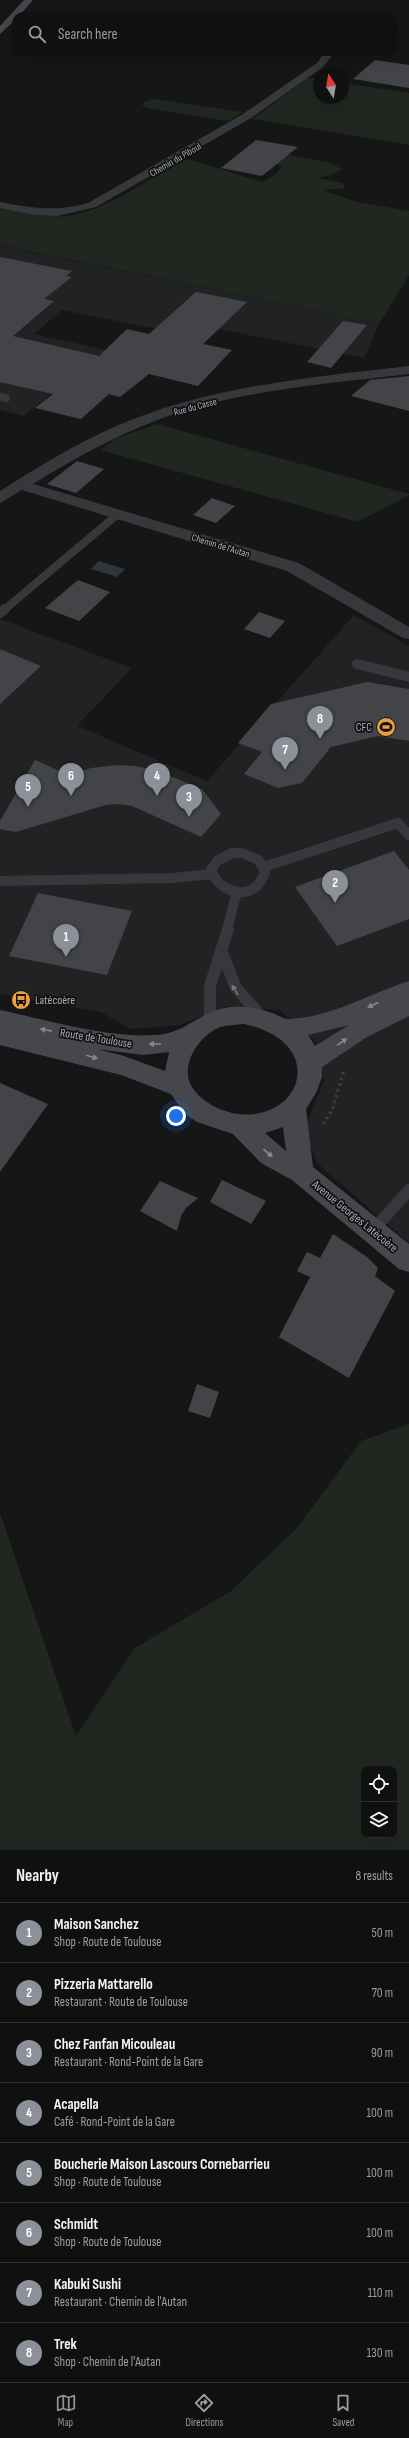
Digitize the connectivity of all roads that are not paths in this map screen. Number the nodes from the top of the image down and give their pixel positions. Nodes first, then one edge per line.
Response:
1 (29, 0) edge
2 (17, 12) edge
3 (12, 18) edge
4 (0, 30) edge
5 (327, 56) edge
6 (0, 205) edge
7 (409, 370) edge
8 (21, 484) junction
9 (0, 498) edge
10 (118, 514) junction
11 (0, 613) edge
12 (409, 634) edge
13 (357, 664) dead end
14 (409, 677) edge
15 (409, 835) edge
16 (264, 867) junction
17 (212, 874) junction
18 (0, 881) edge
19 (237, 891) junction
20 (222, 952) junction
21 (409, 990) edge
22 (409, 1005) edge
23 (262, 1017) junction
24 (0, 1019) edge
25 (201, 1027) junction
26 (286, 1029) junction
27 (0, 1035) edge
28 (309, 1064) junction
29 (179, 1087) junction
30 (294, 1107) junction
31 (240, 1125) junction
32 (301, 1172) junction
33 (409, 1190) edge
34 (374, 1229) junction
35 (409, 1260) edge

1 - 2 main road
3 - 4 main road
5 - 6 street, Chemin du Piboul
7 - 8 street, Rue du Casse
8 - 9 street, Rue du Casse
8 - 10 street, Chemin de l'Autan
10 - 11 lane
10 - 12 street, Chemin de l'Autan
13 - 14 lane
15 - 16 lane
16 - 17 lane
16 - 19 lane
17 - 18 lane
17 - 19 lane
19 - 20 lane
23 -> 20 lane
20 - 25 lane
21 -> 26 main road
28 -> 22 main road
23 - 25 main road
23 - 26 main road
25 -> 24 main road, Route de Toulouse
25 - 29 main road
26 - 28 main road
27 -> 29 main road, Route de Toulouse
28 - 30 main road
29 - 31 main road
30 - 31 main road
30 - 32 main road, Avenue Georges Latécoère
31 -> 32 main road, Avenue Georges Latécoère
32 - 34 main road, Avenue Georges Latécoère
33 - 34 lane
34 - 35 main road, Avenue Georges Latécoère

